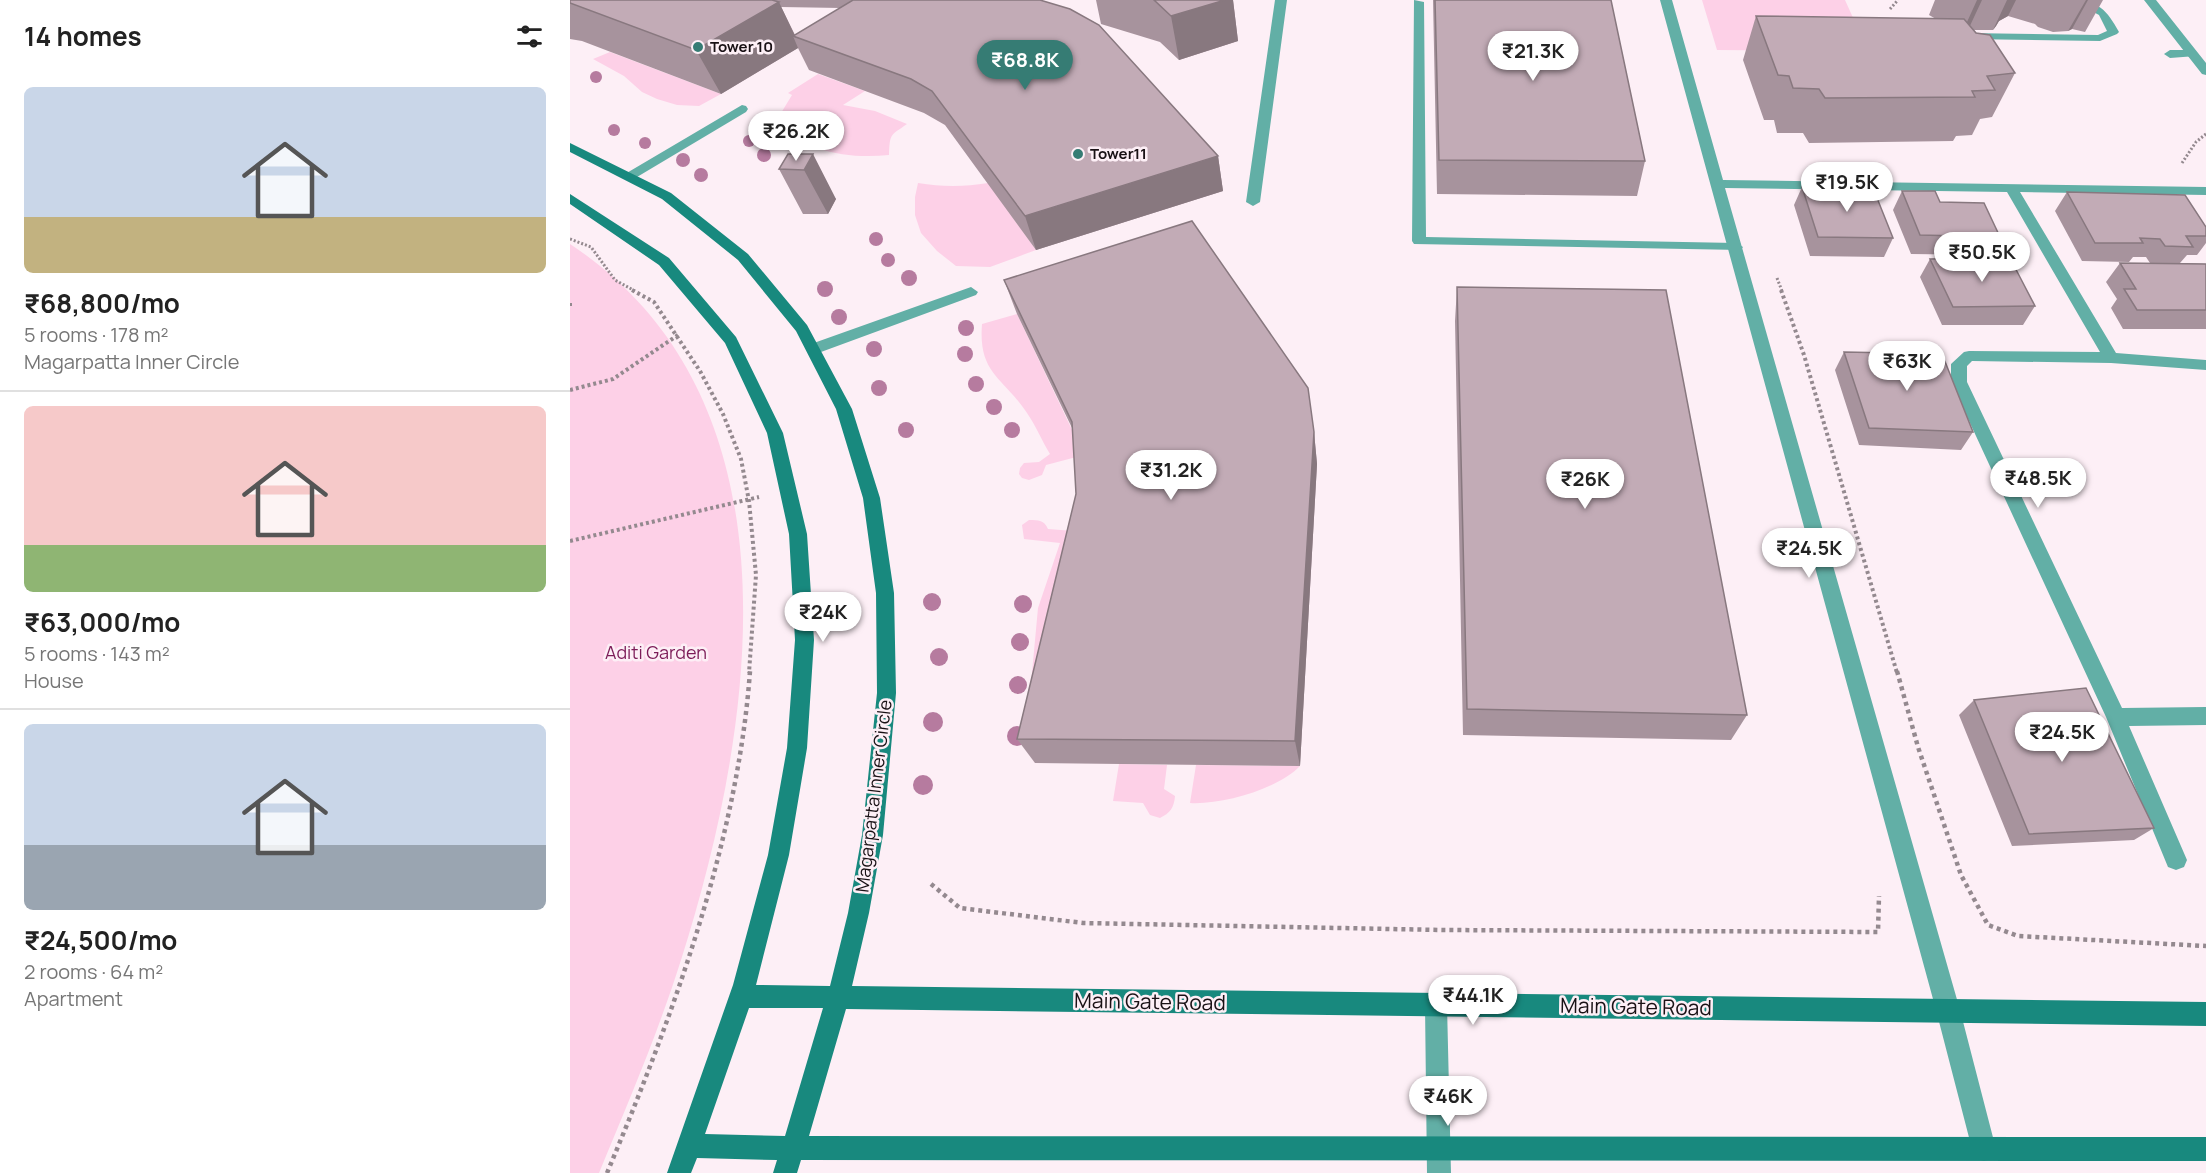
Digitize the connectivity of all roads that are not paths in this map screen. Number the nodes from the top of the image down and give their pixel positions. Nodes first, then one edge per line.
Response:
1 (1281, 0) edge
2 (1666, 0) edge
3 (2077, 0) edge
4 (2150, 0) edge
5 (1418, 2) dead end
6 (1950, 35) edge
7 (2170, 54) dead end
8 (2192, 54) junction
9 (2206, 71) edge
10 (742, 110) dead end
11 (570, 147) edge
12 (632, 174) junction
13 (1718, 184) junction
14 (2012, 188) junction
15 (2206, 191) edge
16 (570, 198) edge
17 (1253, 202) dead end
18 (1736, 247) junction
19 (971, 292) dead end
20 (816, 348) junction
21 (2110, 358) junction
22 (2206, 365) edge
23 (2206, 716) edge
24 (2116, 717) junction
25 (2176, 860) dead end
26 (741, 996) junction
27 (837, 998) junction
28 (1436, 1005) junction
29 (1948, 1010) junction
30 (2206, 1014) edge
31 (689, 1146) junction
32 (793, 1148) junction
33 (1984, 1149) junction
34 (2206, 1149) edge
35 (1439, 1161) edge
36 (679, 1173) edge
37 (785, 1173) edge

1 - 17 street
2 - 13 street
3 - 6 street
4 - 8 street
5 - 18 street
7 - 8 street
8 - 9 street
10 - 12 street
11 - 12 street, Magarpatta Inner Circle
12 - 20 street, Magarpatta Inner Circle
13 - 14 street
13 - 18 street
14 - 15 street
14 - 21 street
16 - 26 street
18 - 29 street
19 - 20 street
20 - 27 street, Magarpatta Inner Circle
21 - 22 street
21 - 24 street
23 - 24 street
24 - 25 street
26 - 27 street, Main Gate Road
26 - 31 street
27 - 28 street, Main Gate Road
27 - 32 street, Magarpatta Inner Circle
28 - 29 street, Main Gate Road
28 - 35 street
29 - 30 street, Main Gate Road
29 - 33 street
31 - 32 street
31 - 36 street
32 - 35 street
32 - 37 street, Magarpatta Inner Circle
33 - 34 street
33 - 35 street

